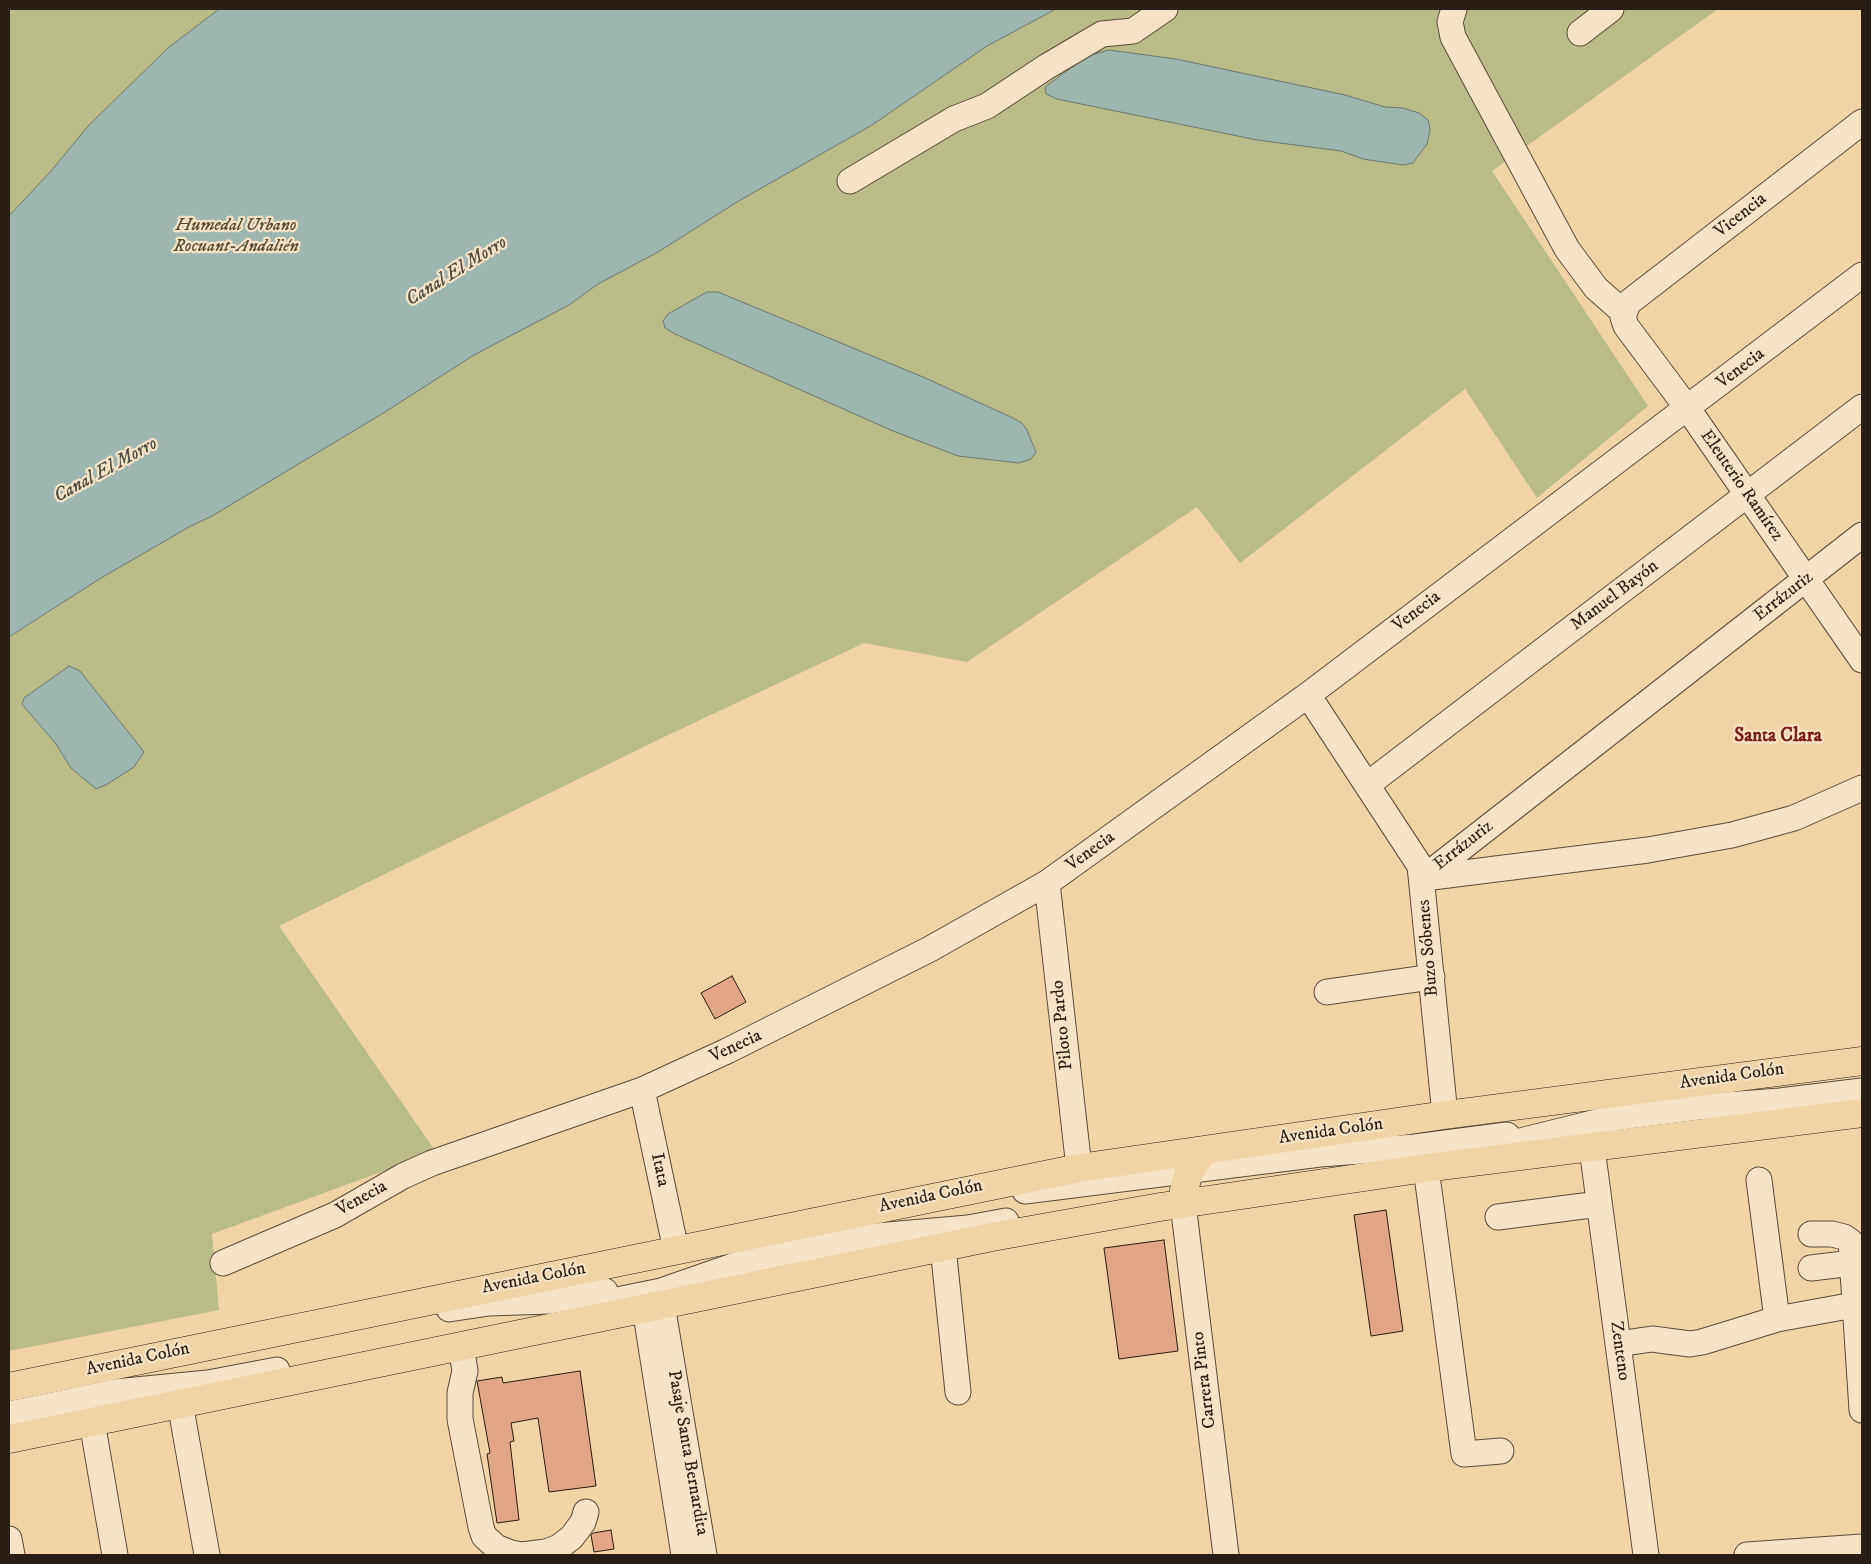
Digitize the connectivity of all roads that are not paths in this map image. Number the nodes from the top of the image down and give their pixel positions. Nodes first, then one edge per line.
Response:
1 (1165, 9) edge
2 (1454, 9) edge
3 (1611, 9) edge
4 (1580, 33) dead end
5 (1862, 122) edge
6 (850, 181) dead end
7 (1862, 275) edge
8 (1623, 312) junction
9 (1862, 407) edge
10 (1688, 409) junction
11 (1747, 496) junction
12 (1862, 535) edge
13 (1862, 558) edge
14 (1811, 576) junction
15 (1862, 660) edge
16 (1308, 695) junction
17 (1368, 785) junction
18 (1862, 788) edge
19 (1422, 879) junction
20 (1047, 883) junction
21 (1432, 978) junction
22 (1327, 992) dead end
23 (1862, 1061) edge
24 (1729, 1078) junction
25 (642, 1090) junction
26 (1862, 1091) edge
27 (1780, 1101) junction
28 (1862, 1101) edge
29 (1862, 1113) edge
30 (1445, 1116) junction
31 (1592, 1148) junction
32 (1204, 1150) junction
33 (1079, 1168) junction
34 (1426, 1168) junction
35 (1759, 1180) dead end
36 (1185, 1188) junction
37 (1599, 1204) junction
38 (1498, 1217) dead end
39 (1811, 1234) dead end
40 (943, 1247) junction
41 (676, 1250) junction
42 (223, 1263) dead end
43 (1853, 1263) junction
44 (1810, 1268) dead end
45 (1854, 1306) junction
46 (654, 1307) junction
47 (1777, 1319) junction
48 (1618, 1344) junction
49 (461, 1346) junction
50 (9, 1387) edge
51 (958, 1392) dead end
52 (9, 1400) edge
53 (180, 1403) junction
54 (1862, 1410) edge
55 (9, 1414) edge
56 (92, 1422) junction
57 (9, 1439) edge
58 (1501, 1451) dead end
59 (586, 1512) dead end
60 (9, 1539) edge
61 (1862, 1547) edge
62 (12, 1555) edge
63 (115, 1555) edge
64 (208, 1555) edge
65 (684, 1555) edge
66 (704, 1555) edge
67 (1226, 1555) edge
68 (1646, 1555) edge
69 (1747, 1555) edge

1 - 6 street
2 - 8 street
3 - 4 street
5 - 8 street, Vicencia
7 - 10 street, Venecia
8 - 10 street, Eleuterio Ramírez
9 - 11 street, Manuel Bayón
10 - 11 street, Eleuterio Ramírez
10 - 16 street, Venecia
11 - 14 street, Eleuterio Ramírez
11 - 17 street, Manuel Bayón
12 - 14 street, Errázuriz
13 - 14 street
14 - 15 street, Eleuterio Ramírez
14 - 19 street, Errázuriz
16 - 17 street, Buzo Sóbenes
16 - 20 street, Venecia
17 - 19 street, Buzo Sóbenes
18 - 19 street, Errázuriz
19 - 21 street, Buzo Sóbenes
20 - 25 street, Venecia
20 - 33 street, Piloto Pardo
21 - 22 street
21 - 30 street, Buzo Sóbenes
23 - 24 main road, Avenida Colón
24 - 30 main road, Avenida Colón
24 - 36 street
25 - 41 street, Itata
25 - 42 street, Venecia
26 - 27 street
27 - 28 street
27 - 36 street
29 - 31 main road
30 - 32 main road, Avenida Colón
31 - 34 main road
31 - 37 street, Zenteno
32 - 33 main road, Avenida Colón
32 - 36 main road
33 - 41 main road, Avenida Colón
34 - 36 main road
34 - 58 street
35 - 47 street
36 - 40 main road
36 - 52 street
36 - 55 street
36 - 67 street, Carrera Pinto
37 - 38 street
37 - 48 street, Zenteno
39 - 43 street
40 - 46 main road
40 - 51 street
41 - 50 main road, Avenida Colón
43 - 44 street
43 - 45 street
45 - 47 street
45 - 54 street
46 - 49 main road
46 - 65 street
46 - 66 street, Pasaje Santa Bernardita
47 - 48 street
48 - 68 street, Zenteno
49 - 53 main road
49 - 59 street
53 - 56 main road
53 - 64 street
56 - 57 main road
56 - 63 street
60 - 62 street
61 - 69 street

